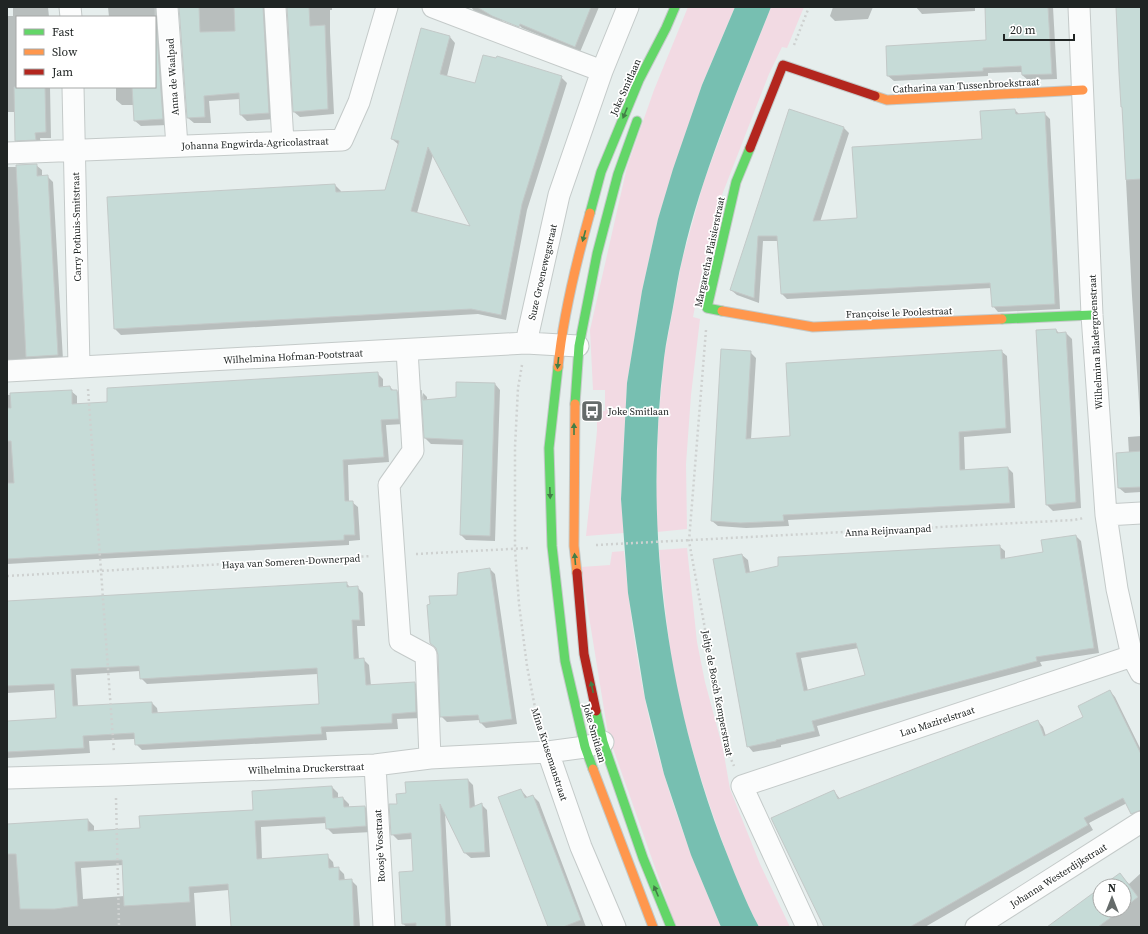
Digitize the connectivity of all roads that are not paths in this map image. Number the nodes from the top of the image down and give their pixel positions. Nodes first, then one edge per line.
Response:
1 (167, 7) edge
2 (275, 7) edge
3 (387, 7) edge
4 (433, 7) edge
5 (628, 7) edge
6 (675, 7) edge
7 (1079, 7) edge
8 (666, 28) junction
9 (783, 65) joint
10 (602, 71) junction
11 (652, 75) dead end
12 (73, 88) edge
13 (1083, 90) junction
14 (640, 110) dead end
15 (283, 142) junction
16 (177, 146) junction
17 (75, 151) junction
18 (7, 153) edge
19 (707, 308) joint
20 (1092, 315) junction
21 (526, 343) junction
22 (569, 345) junction
23 (407, 350) junction
24 (79, 367) junction
25 (7, 371) edge
26 (1141, 513) edge
27 (1106, 514) junction
28 (1137, 665) edge
29 (594, 744) junction
30 (548, 752) junction
31 (430, 758) junction
32 (375, 765) junction
33 (7, 778) edge
34 (1141, 822) edge
35 (384, 927) edge
36 (615, 927) edge
37 (653, 927) edge
38 (671, 927) edge
39 (807, 927) edge
40 (976, 927) edge

1 - 16 street, Anna de Waalpad
2 - 15 street
3 - 15 street, Johanna Engwirda-Agricolastraat
4 - 10 street
5 - 10 street, Suze Groenewegstraat
6 - 8 street, Joke Smitlaan
7 - 13 street, Wilhelmina Bladergroenstraat
8 - 11 street, Joke Smitlaan
8 -> 22 street, Joke Smitlaan
9 - 13 street, Catharina van Tussenbroekstraat
9 - 19 street, Margaretha Plaisierstraat
10 - 21 street, Suze Groenewegstraat
12 - 17 street, Carry Pothuis-Smitstraat
13 - 20 street, Wilhelmina Bladergroenstraat
14 - 22 street, Joke Smitlaan
15 - 16 street, Johanna Engwirda-Agricolastraat
16 - 17 street, Johanna Engwirda-Agricolastraat
17 - 18 street, Johanna Engwirda-Agricolastraat
17 - 24 street, Carry Pothuis-Smitstraat
19 - 20 street, Françoise le Poolestraat
20 - 27 street, Wilhelmina Bladergroenstraat
21 - 22 street, Wilhelmina Hofman-Pootstraat
21 - 23 street, Wilhelmina Hofman-Pootstraat
29 -> 22 street, Joke Smitlaan
22 -> 29 street, Joke Smitlaan
23 - 24 street, Wilhelmina Hofman-Pootstraat
23 - 31 street
24 - 25 street, Wilhelmina Hofman-Pootstraat
26 - 27 street
27 - 28 street, Wilhelmina Bladergroenstraat
28 - 39 street, Lau Mazirelstraat
29 - 30 street, Wilhelmina Druckerstraat
29 - 37 street, Joke Smitlaan
38 -> 29 street, Joke Smitlaan
30 - 31 street, Wilhelmina Druckerstraat
30 - 36 street, Mina Krusemanstraat
31 - 32 street, Wilhelmina Druckerstraat
32 - 33 street, Wilhelmina Druckerstraat
32 - 35 street, Roosje Vosstraat
34 - 40 street, Johanna Westerdijkstraat

